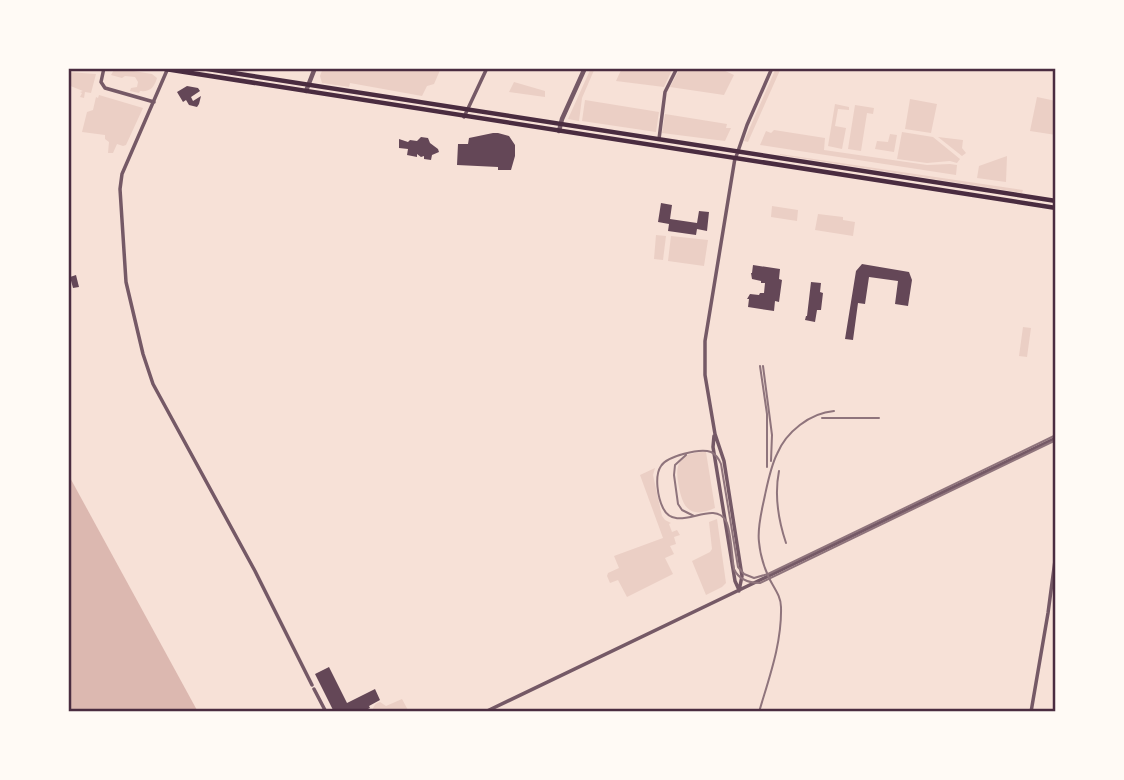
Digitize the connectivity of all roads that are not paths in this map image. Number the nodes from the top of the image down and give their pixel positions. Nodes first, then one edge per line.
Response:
1 (104, 68) edge
2 (159, 68) edge
3 (201, 68) edge
4 (314, 68) edge
5 (487, 68) edge
6 (585, 68) edge
7 (677, 68) edge
8 (772, 68) edge
9 (168, 69) edge
10 (218, 71) junction
11 (215, 77) junction
12 (307, 88) junction
13 (154, 102) junction
14 (467, 110) junction
15 (464, 117) junction
16 (559, 128) junction
17 (659, 139) junction
18 (736, 155) junction
19 (1056, 201) edge
20 (1056, 208) edge
21 (715, 434) junction
22 (1056, 438) edge
23 (713, 447) junction
24 (719, 447) junction
25 (1056, 553) edge
26 (739, 591) junction
27 (326, 712) edge
28 (485, 712) edge
29 (1031, 712) edge

1 - 13 street
2 - 9 main road
3 - 10 main road
4 - 12 street
5 - 14 street
6 - 16 street
7 - 17 street
8 - 18 street
9 - 11 main road
9 - 13 street
10 - 11 street
10 - 12 main road
11 - 12 main road
12 - 14 main road
12 - 15 main road
13 - 27 street
14 - 15 street
14 - 16 main road
15 - 16 main road
16 - 17 main road
16 - 18 main road
17 - 18 main road
18 - 19 main road
18 - 20 main road
18 - 21 street
21 - 23 street
21 - 24 street
22 - 26 street
23 - 24 street
23 - 26 street
24 - 26 street
25 - 29 street
26 - 28 street

